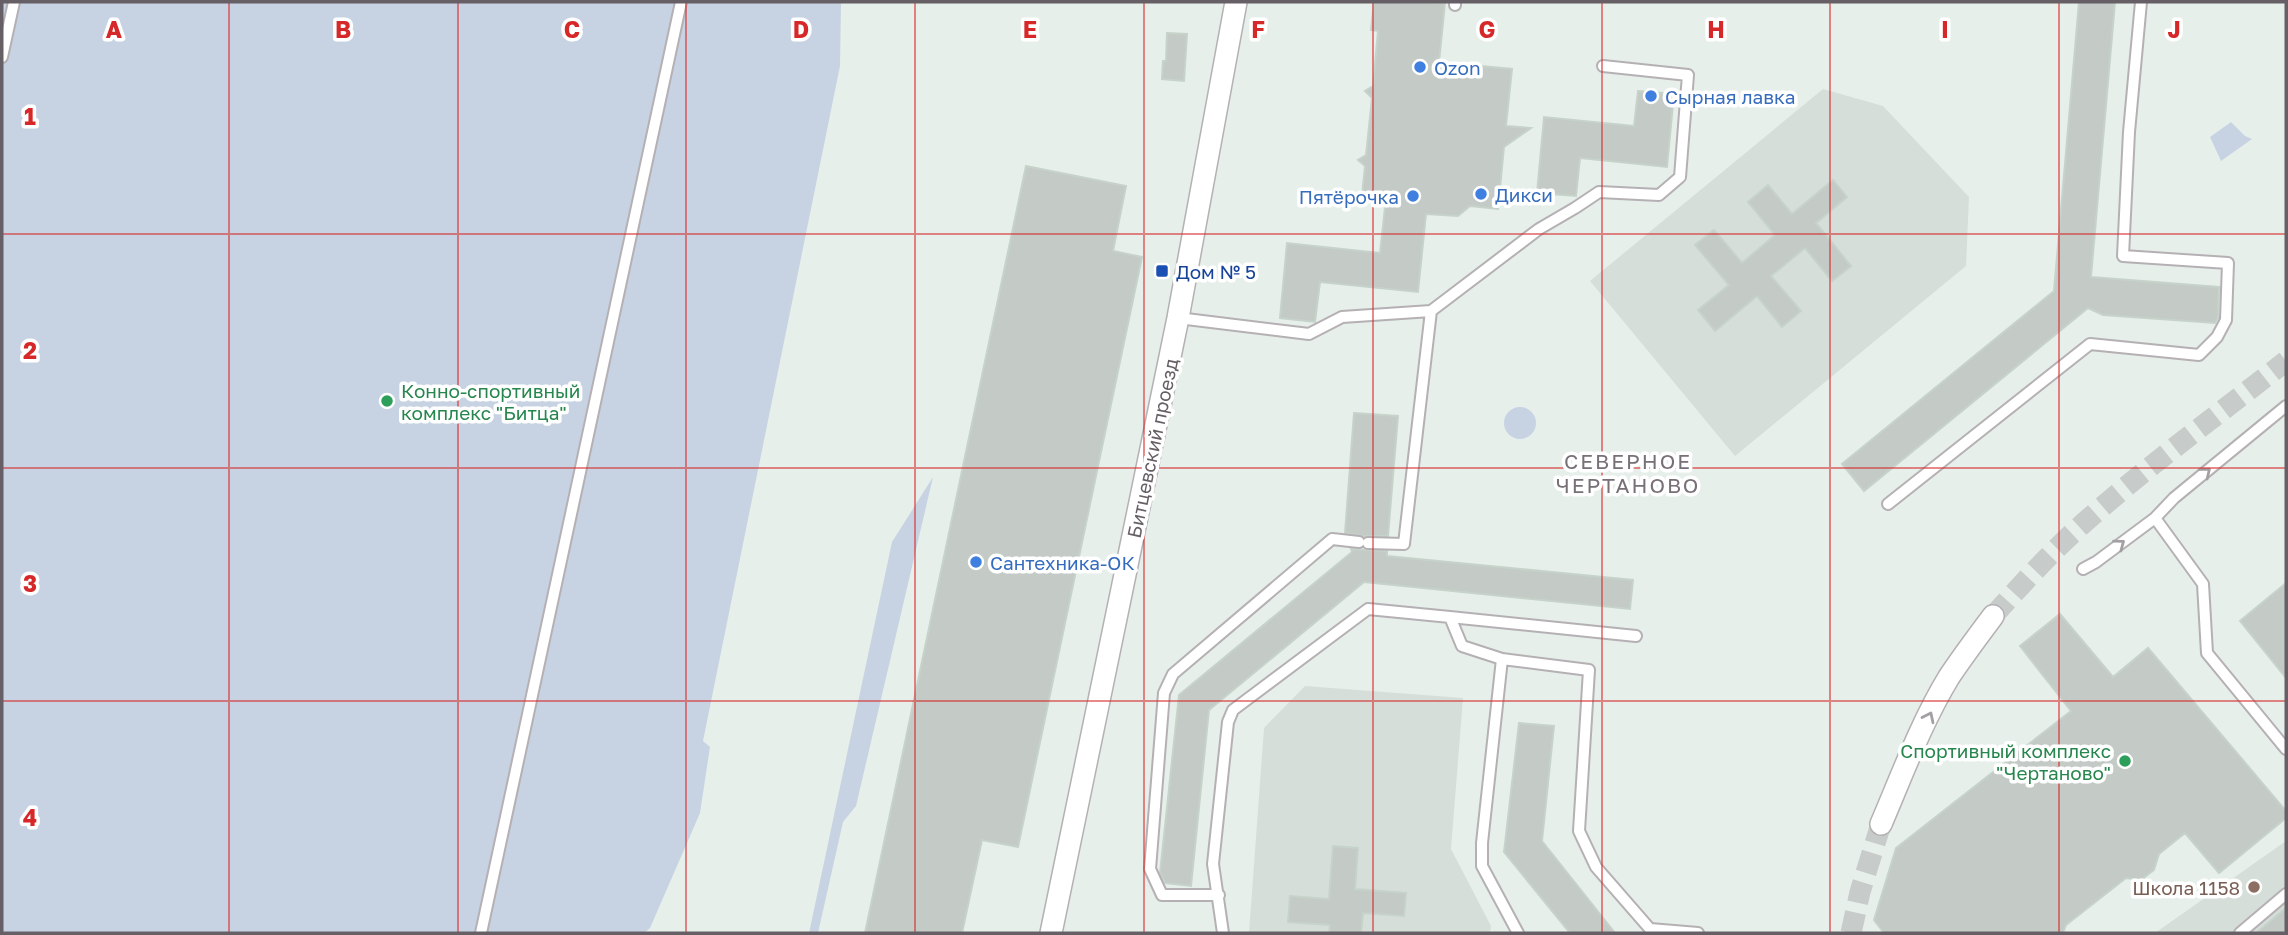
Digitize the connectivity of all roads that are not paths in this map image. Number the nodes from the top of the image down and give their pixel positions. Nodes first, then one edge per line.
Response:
1 (13, 2) edge
2 (681, 2) edge
3 (1236, 2) edge
4 (2141, 2) edge
5 (2, 57) edge
6 (1603, 66) dead end
7 (1431, 311) junction
8 (1178, 318) junction
9 (2286, 406) edge
10 (1888, 504) dead end
11 (2155, 517) junction
12 (2083, 569) dead end
13 (1993, 616) tunnel mouth
14 (1450, 617) junction
15 (1636, 636) dead end
16 (1502, 659) junction
17 (2286, 749) edge
18 (1881, 824) tunnel mouth
19 (2286, 894) edge
20 (1219, 895) junction
21 (481, 933) edge
22 (1051, 933) edge
23 (1223, 933) edge
24 (1518, 933) edge
25 (1698, 933) edge
26 (2240, 933) edge

1 - 5 lane
2 - 21 lane
3 - 8 street, Битцевский проезд
4 - 10 lane
6 - 7 lane
7 - 8 lane
7 - 20 lane
8 - 22 street, Битцевский проезд
11 -> 9 lane
12 -> 11 lane
11 - 17 lane
18 -> 13 street
14 - 15 lane
14 - 16 lane
14 - 20 lane
16 - 24 lane
16 - 25 lane
19 - 26 lane
20 - 23 lane

